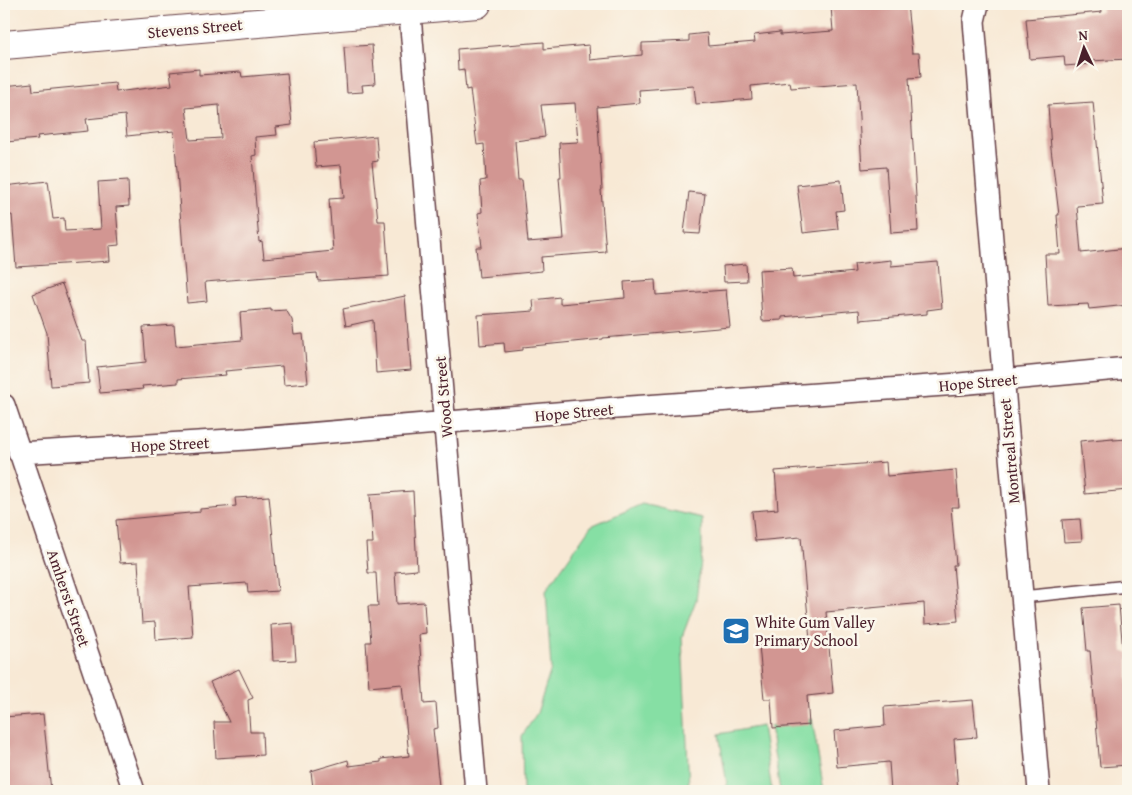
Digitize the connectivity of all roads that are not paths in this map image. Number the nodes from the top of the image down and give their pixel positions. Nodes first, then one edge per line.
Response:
1 (477, 4) edge
2 (409, 7) edge
3 (972, 9) edge
4 (4, 45) edge
5 (1128, 368) edge
6 (1003, 380) junction
7 (4, 404) edge
8 (446, 423) junction
9 (19, 452) junction
10 (1128, 586) edge
11 (1022, 597) junction
12 (134, 791) edge
13 (476, 791) edge
14 (1039, 791) edge

1 - 2 street, Stevens Street
2 - 4 street, Stevens Street
2 - 8 street, Wood Street
3 - 6 street, Montreal Street
5 - 6 street, Hope Street
6 - 8 street, Hope Street
6 - 11 street, Montreal Street
7 - 9 street, Amherst Street
8 - 9 street, Hope Street
8 - 13 street, Wood Street
9 - 12 street, Amherst Street
10 - 11 lane
11 - 14 street, Montreal Street

